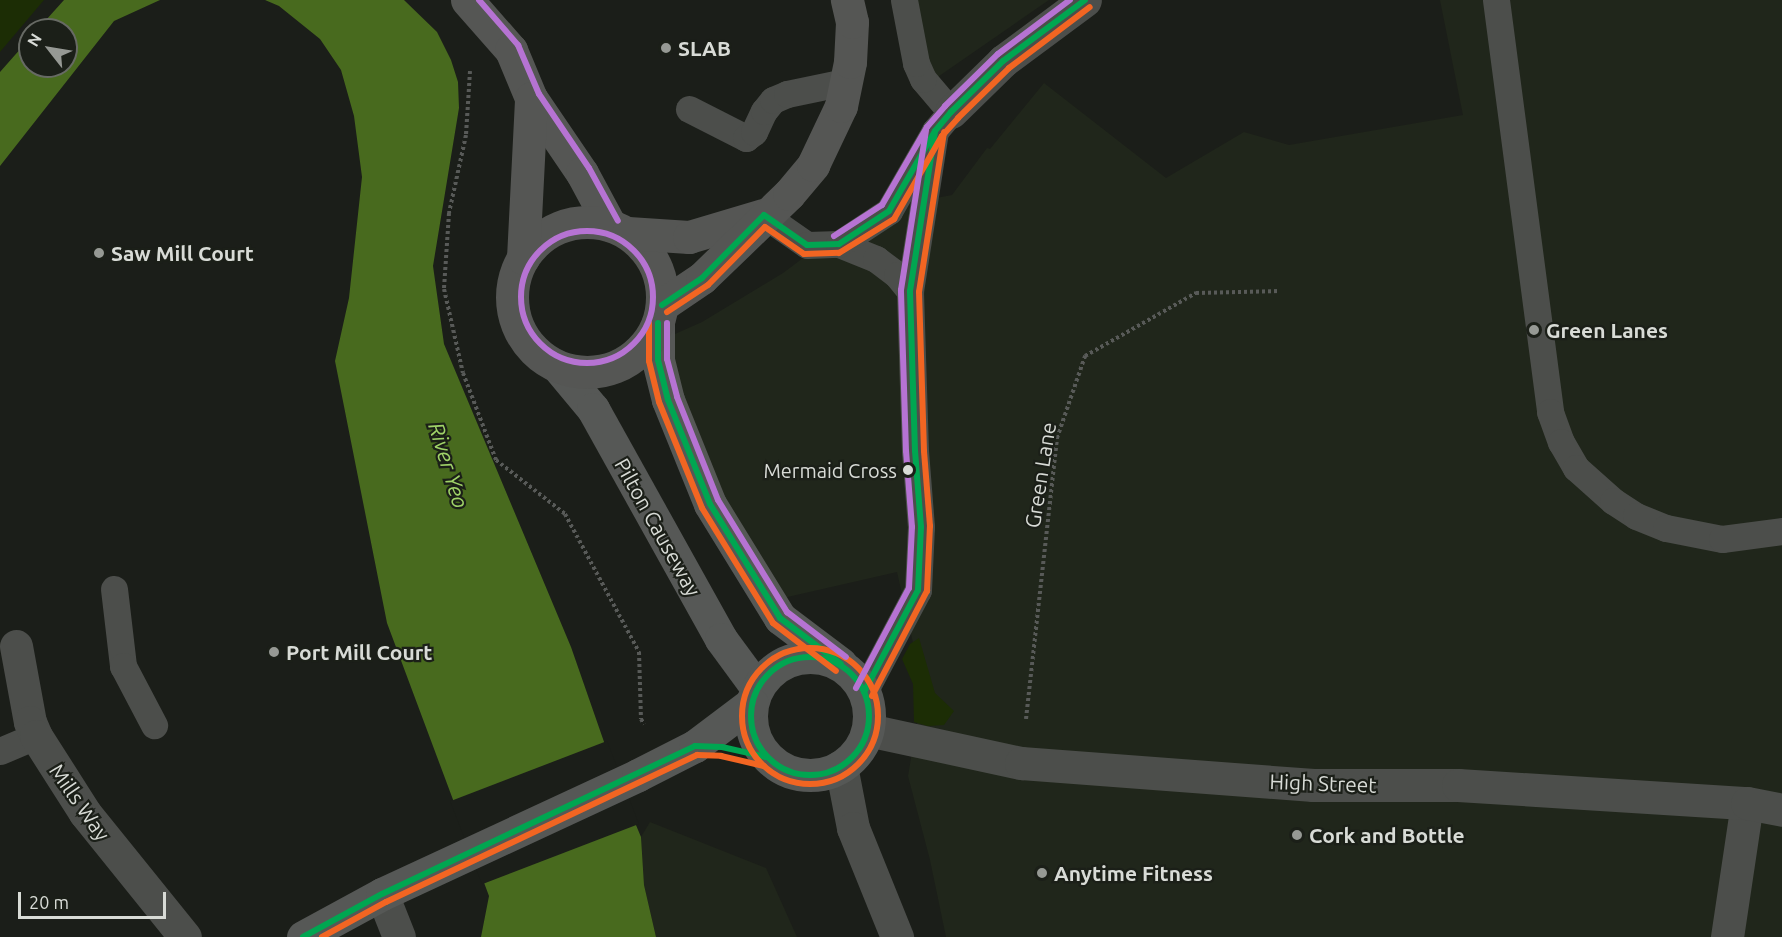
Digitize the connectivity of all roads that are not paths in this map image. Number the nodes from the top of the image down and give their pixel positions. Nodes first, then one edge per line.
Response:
1 (467, 0) edge
2 (847, 0) edge
3 (904, 0) edge
4 (1084, 0) edge
5 (1496, 0) edge
6 (845, 82) junction
7 (531, 98) junction
8 (689, 109) dead end
9 (943, 122) junction
10 (764, 215) junction
11 (619, 230) junction
12 (839, 244) junction
13 (524, 258) junction
14 (910, 291) junction
15 (660, 314) junction
16 (558, 367) junction
17 (1782, 531) edge
18 (114, 590) dead end
19 (16, 646) dead end
20 (841, 664) junction
21 (864, 692) junction
22 (754, 696) junction
23 (154, 725) dead end
24 (868, 730) junction
25 (36, 736) junction
26 (695, 746) junction
27 (0, 751) edge
28 (766, 757) junction
29 (841, 766) junction
30 (1747, 803) junction
31 (1782, 810) edge
32 (382, 894) junction
33 (185, 937) edge
34 (303, 937) edge
35 (399, 937) edge
36 (897, 937) edge
37 (1727, 937) edge

1 - 7 main road
2 - 6 main road
3 - 9 lane
4 - 9 street
5 - 17 lane
6 - 8 lane
6 - 10 main road
7 - 11 main road
7 - 13 main road
9 - 12 lane
9 - 14 lane
10 - 11 main road
10 - 12 lane
10 - 15 main road
11 - 13 main road
11 - 15 main road
12 - 14 lane
13 - 16 main road
14 - 21 lane
15 - 16 main road
15 - 20 main road
16 - 22 main road, Pilton Causeway
18 - 23 lane
19 - 25 street, Mills Way
20 - 21 main road
20 - 22 main road
21 - 24 main road
22 - 26 main road
22 - 28 main road
24 - 29 main road
24 - 30 street, High Street
25 - 27 lane
25 - 33 street, Mills Way
26 - 28 main road
26 - 32 main road
28 - 29 main road
29 - 36 street
30 - 31 street, High Street
30 - 37 street
32 - 34 main road
32 - 35 street

